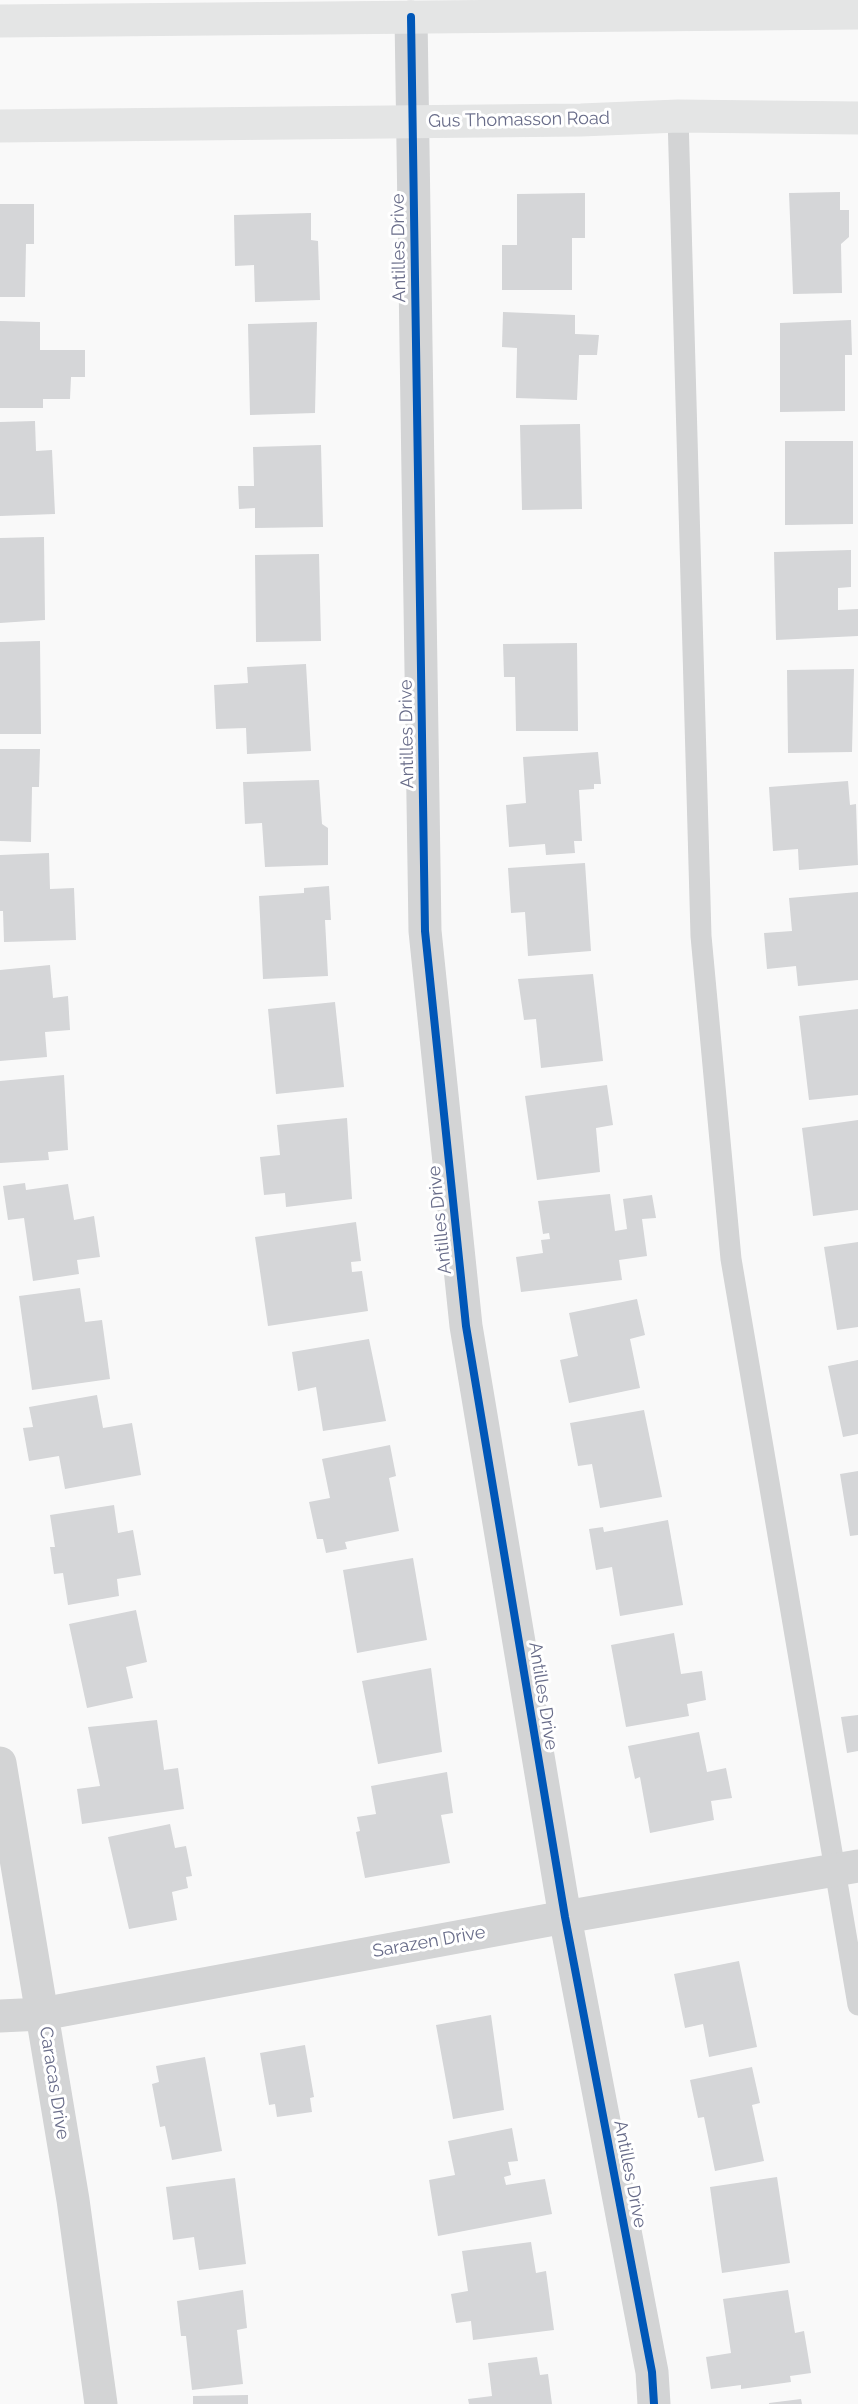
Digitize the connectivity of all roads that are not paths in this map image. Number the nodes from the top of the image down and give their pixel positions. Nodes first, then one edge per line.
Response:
1 (411, 9) edge
2 (230, 10) edge
3 (858, 13) edge
4 (0, 21) edge
5 (678, 116) junction
6 (858, 118) edge
7 (413, 122) junction
8 (0, 126) edge
9 (0, 1762) edge
10 (847, 1868) edge
11 (565, 1917) junction
12 (858, 2005) edge
13 (42, 2014) junction
14 (0, 2016) edge
15 (101, 2404) edge
16 (654, 2404) edge

1 - 2 main road
1 - 3 main road
1 - 7 street, Antilles Drive
2 - 4 main road
5 - 6 main road, Gus Thomasson Road
5 - 7 main road, Gus Thomasson Road
5 - 10 lane
7 - 8 main road, Gus Thomasson Road
7 - 11 street, Antilles Drive
9 - 13 street, Caracas Drive
10 - 11 street, Sarazen Drive
10 - 12 lane
11 - 13 street, Sarazen Drive
11 - 16 street, Antilles Drive
13 - 14 street, Sarazen Drive
13 - 15 street, Caracas Drive

